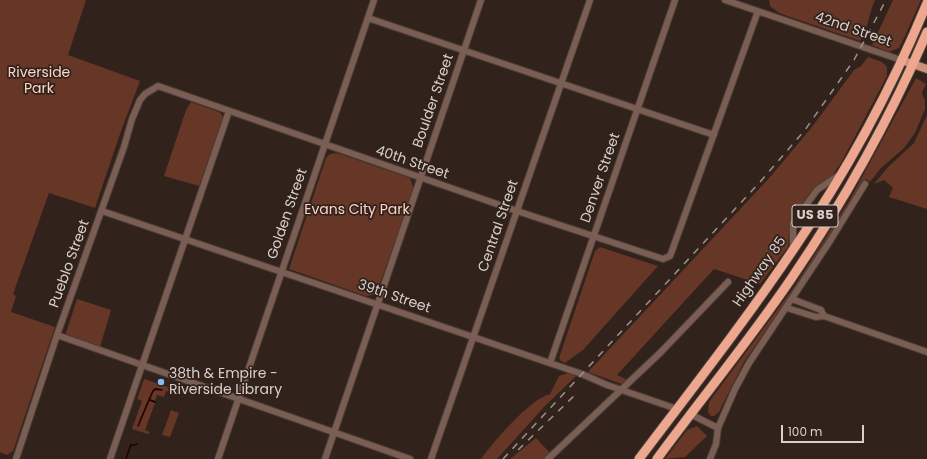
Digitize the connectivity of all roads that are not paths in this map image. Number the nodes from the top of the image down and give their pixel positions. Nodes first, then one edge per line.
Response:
1 (374, 0) edge
2 (481, 0) edge
3 (590, 0) edge
4 (675, 0) edge
5 (725, 0) edge
6 (927, 3) edge
7 (758, 11) junction
8 (368, 18) junction
9 (927, 32) edge
10 (464, 50) junction
11 (901, 60) junction
12 (913, 64) junction
13 (927, 70) edge
14 (560, 84) junction
15 (158, 86) joint
16 (637, 109) junction
17 (229, 111) junction
18 (714, 135) junction
19 (325, 145) junction
20 (842, 173) junction
21 (420, 178) junction
22 (865, 184) dead end
23 (102, 211) junction
24 (517, 211) junction
25 (593, 237) junction
26 (185, 240) junction
27 (793, 251) junction
28 (281, 272) junction
29 (728, 282) dead end
30 (792, 299) junction
31 (377, 304) junction
32 (787, 308) junction
33 (824, 316) junction
34 (56, 335) junction
35 (474, 337) junction
36 (927, 352) edge
37 (550, 363) junction
38 (142, 365) junction
39 (621, 390) junction
40 (238, 399) junction
41 (677, 409) junction
42 (690, 414) junction
43 (718, 428) junction
44 (334, 432) junction
45 (16, 459) edge
46 (110, 459) edge
47 (218, 459) edge
48 (324, 459) edge
49 (410, 459) edge
50 (430, 459) edge
51 (548, 459) edge
52 (639, 459) edge
53 (657, 459) edge
54 (710, 459) edge

1 - 8 street, Golden Street
2 - 10 street, Boulder Street
3 - 14 street, Central Street
4 - 16 street, Denver Street
5 - 7 street, 42nd Street
6 - 11 highway, Highway 85 / US 85
7 - 11 street, 42nd Street
7 - 18 street
8 - 10 street
8 - 19 street, Golden Street
9 - 12 highway, Highway 85 / US 85
10 - 14 street
10 - 21 street, Boulder Street
11 - 12 main road, 42nd Street
11 - 20 highway, Highway 85 / US 85
12 - 13 main road, 42nd Street
12 - 42 highway, Highway 85 / US 85
14 - 16 street
14 - 24 street, Central Street
15 - 17 street, 40th Street
15 - 23 street, Pueblo Street
16 - 18 street
16 - 25 street, Denver Street
17 - 19 street, 40th Street
17 - 26 street
18 - 25 street, 40th Street
19 - 21 street, 40th Street
19 - 28 street, Golden Street
20 - 27 highway, Highway 85 / US 85
20 - 27 street
21 - 24 street, 40th Street
21 - 31 street, Boulder Street
22 - 30 street
23 - 26 street, 39th Street
23 - 34 street, Pueblo Street
24 - 25 street, 40th Street
24 - 35 street, Central Street
25 - 37 street, Denver Street
26 - 28 street, 39th Street
26 - 38 street
27 - 41 highway, Highway 85 / US 85
28 - 31 street, 39th Street
28 - 40 street, Golden Street
29 - 39 street
30 - 32 street
30 - 33 street
31 - 35 street, 39th Street
31 - 44 street, Boulder Street
32 - 33 street
32 - 43 street
33 - 36 street
34 - 38 street
34 - 45 street, Pueblo Street
35 - 37 street, 39th Street
35 - 50 street, Central Street
37 - 39 street, 39th Street
38 - 40 street
38 - 46 street
39 - 41 street, 39th Street
39 - 51 street
40 - 44 street
40 - 47 street, Golden Street
41 - 52 highway, Highway 85 / US 85
42 - 43 street
42 - 53 highway, Highway 85 / US 85
43 - 54 street
44 - 48 street, Boulder Street
44 - 49 street

